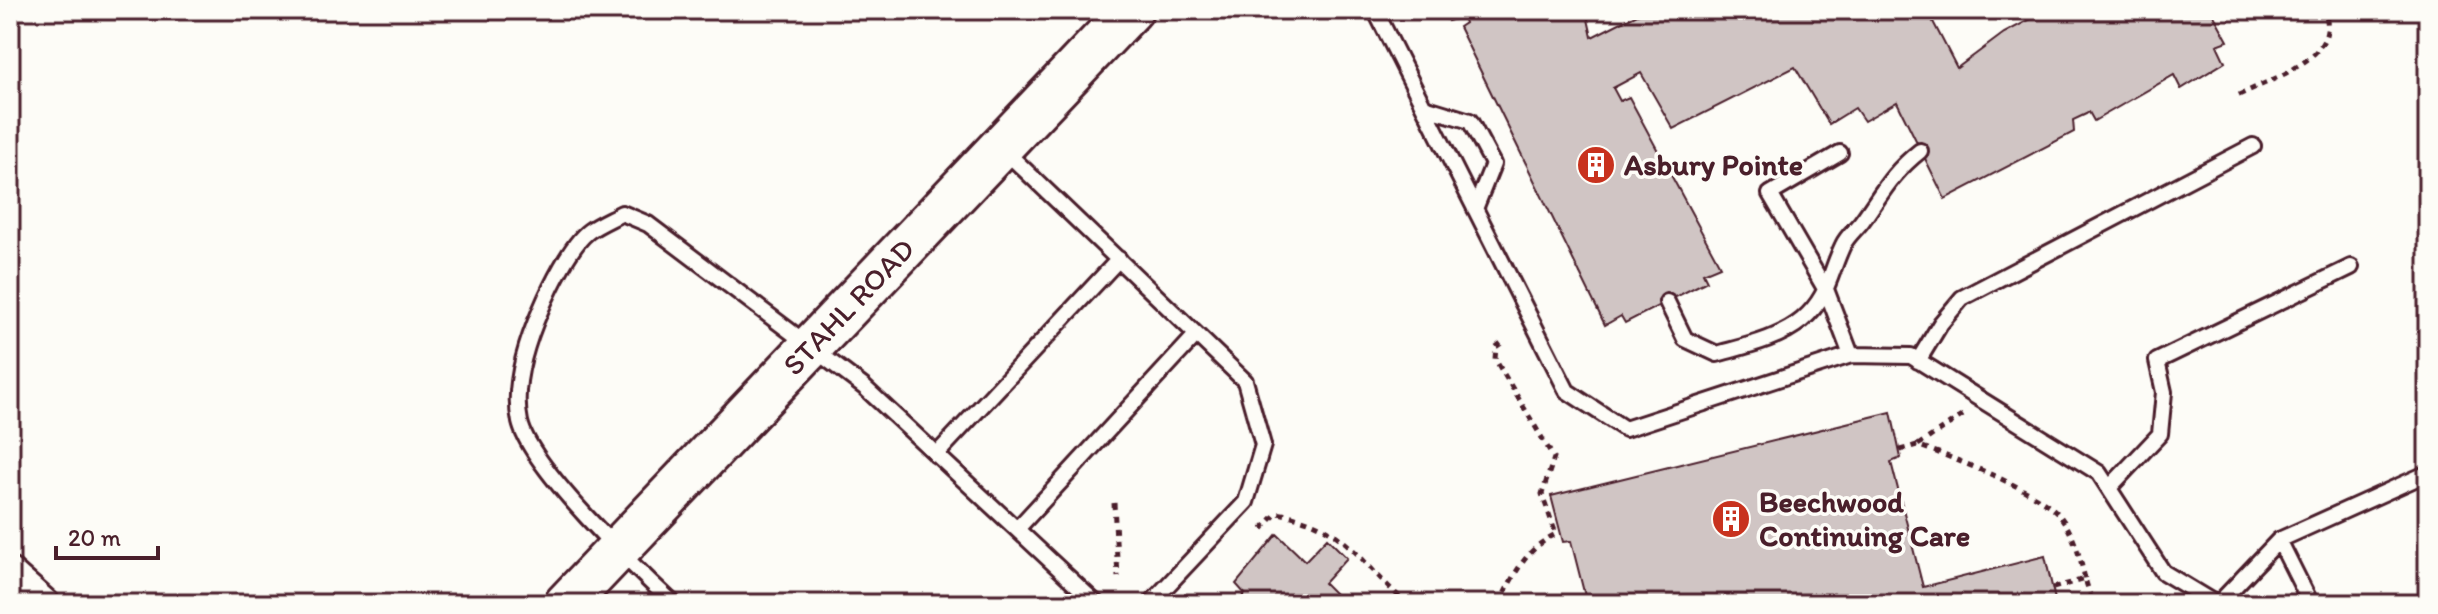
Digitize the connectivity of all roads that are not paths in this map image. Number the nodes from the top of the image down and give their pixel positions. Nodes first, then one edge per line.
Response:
1 (1131, 10) edge
2 (1375, 10) edge
3 (1424, 107) junction
4 (2253, 146) dead end
5 (1001, 147) junction
6 (1920, 151) dead end
7 (1840, 153) dead end
8 (1475, 209) junction
9 (1119, 259) junction
10 (2351, 267) dead end
11 (1827, 292) junction
12 (1667, 302) dead end
13 (1196, 335) junction
14 (810, 347) junction
15 (1851, 355) junction
16 (1918, 361) junction
17 (936, 455) junction
18 (2428, 473) edge
19 (2109, 488) junction
20 (1017, 529) junction
21 (2279, 540) junction
22 (617, 550) junction
23 (10, 573) edge
24 (45, 604) edge
25 (566, 604) edge
26 (674, 604) edge
27 (1097, 604) edge
28 (1150, 604) edge
29 (2217, 604) edge
30 (2311, 604) edge

1 - 5 street, STAHL ROAD
2 - 3 lane
3 - 8 lane
3 - 8 lane
4 - 16 lane
5 - 9 lane
5 - 14 street, STAHL ROAD
6 - 11 lane
7 - 11 lane
8 - 15 lane
9 - 13 lane
9 - 17 lane
10 - 19 lane
11 - 12 lane
11 - 15 lane
13 - 20 lane
13 - 28 lane
14 - 17 lane
14 - 22 street, STAHL ROAD
14 - 22 lane
15 - 16 lane
16 - 19 lane
17 - 20 lane
18 - 21 lane
19 - 29 lane
20 - 27 lane
21 - 29 lane
21 - 30 lane
22 - 25 street, STAHL ROAD
22 - 26 lane
23 - 24 street

